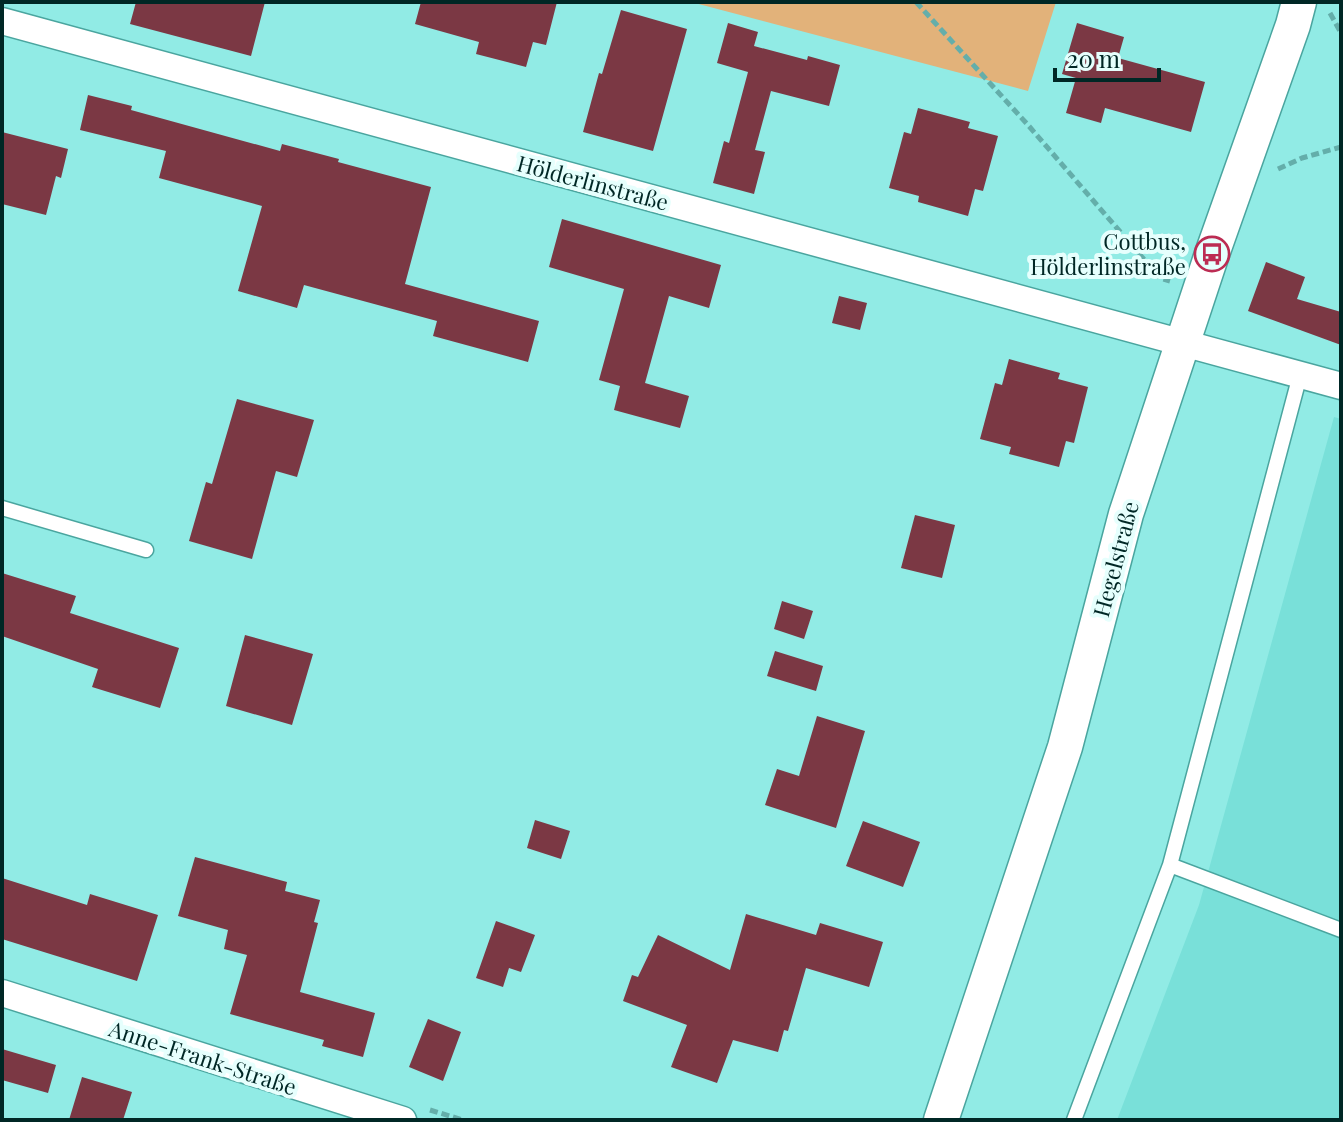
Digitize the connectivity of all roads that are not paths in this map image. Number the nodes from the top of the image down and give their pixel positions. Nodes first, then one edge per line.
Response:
1 (1299, 2) edge
2 (2, 21) edge
3 (1184, 342) junction
4 (1300, 375) junction
5 (1341, 386) edge
6 (2, 508) edge
7 (146, 550) dead end
8 (1170, 865) junction
9 (1341, 930) edge
10 (2, 993) edge
11 (403, 1120) edge
12 (941, 1120) edge
13 (1074, 1120) edge

1 - 3 street, Hegelstraße
2 - 3 street, Hölderlinstraße
3 - 4 street, Hölderlinstraße
3 - 12 street, Hegelstraße
4 - 5 street, Hölderlinstraße
4 - 8 lane
6 - 7 lane
8 - 9 lane
8 - 13 lane
10 - 11 street, Anne-Frank-Straße

